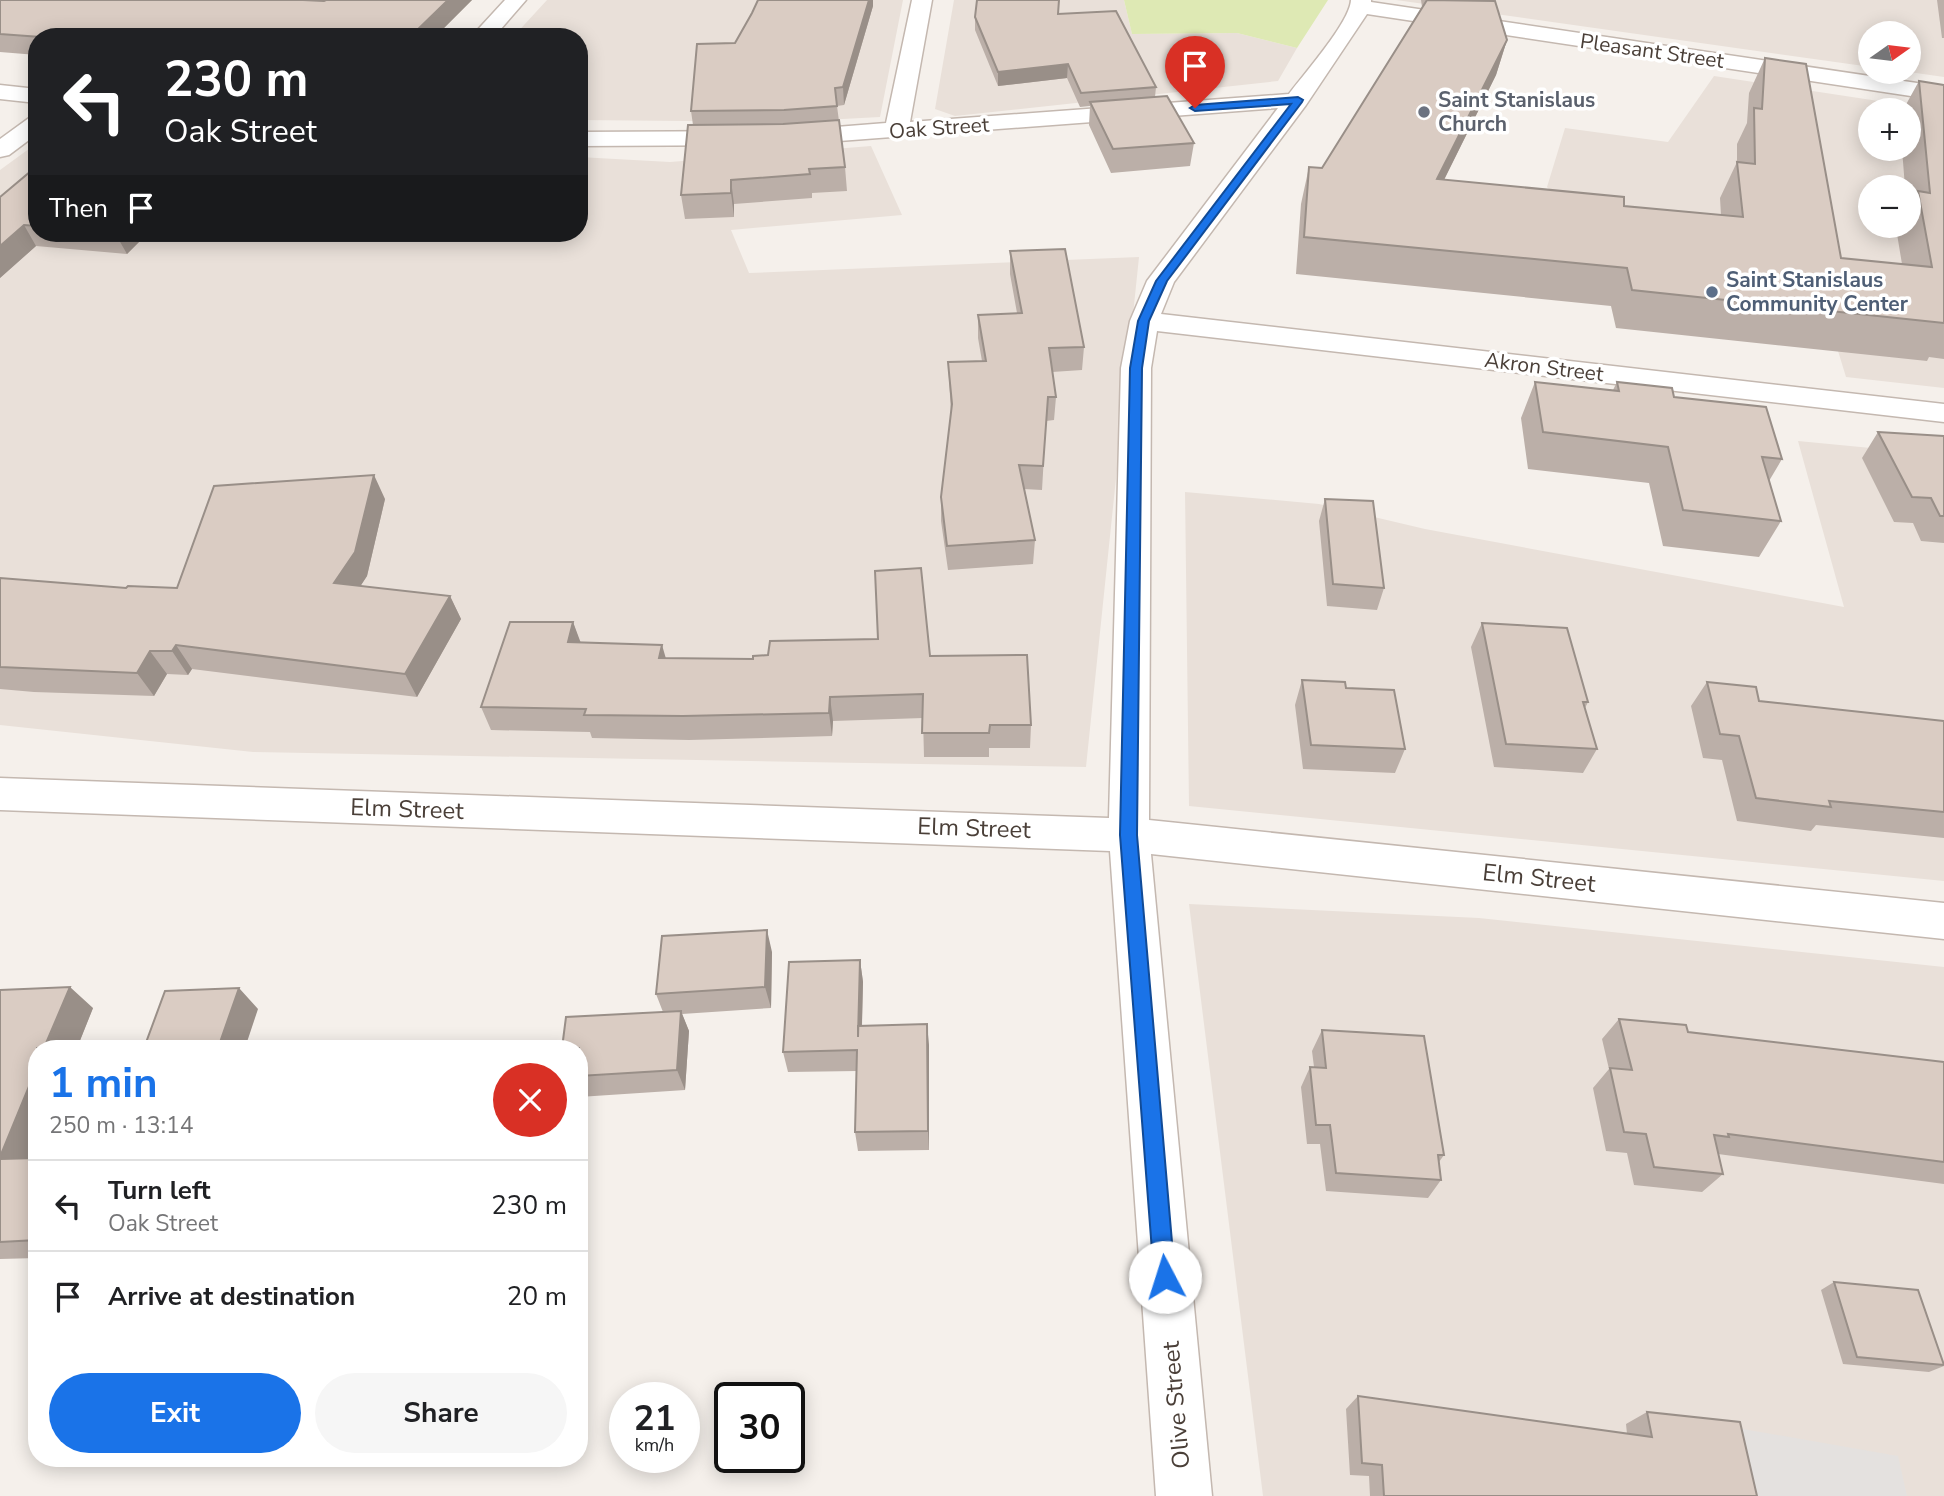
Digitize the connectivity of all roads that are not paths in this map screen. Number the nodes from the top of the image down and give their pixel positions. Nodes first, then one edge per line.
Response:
1 (516, 0) edge
2 (922, 0) edge
3 (1361, 4) edge
4 (490, 28) edge
5 (0, 92) edge
6 (1944, 94) edge
7 (28, 95) edge
8 (1298, 100) junction
9 (28, 130) edge
10 (896, 131) junction
11 (588, 139) edge
12 (0, 150) edge
13 (1144, 321) junction
14 (1944, 413) edge
15 (0, 794) edge
16 (1129, 835) junction
17 (1944, 921) edge
18 (1184, 1496) edge

1 - 4 street
2 - 10 street
3 - 6 street, Pleasant Street
3 - 8 street, Olive Street
5 - 7 street
8 - 10 street, Oak Street
8 - 13 street, Olive Street
9 - 12 street
10 - 11 street, Oak Street
13 - 14 street, Akron Street
13 - 16 street, Olive Street
15 - 16 street, Elm Street
16 - 17 street, Elm Street
16 - 18 street, Olive Street

